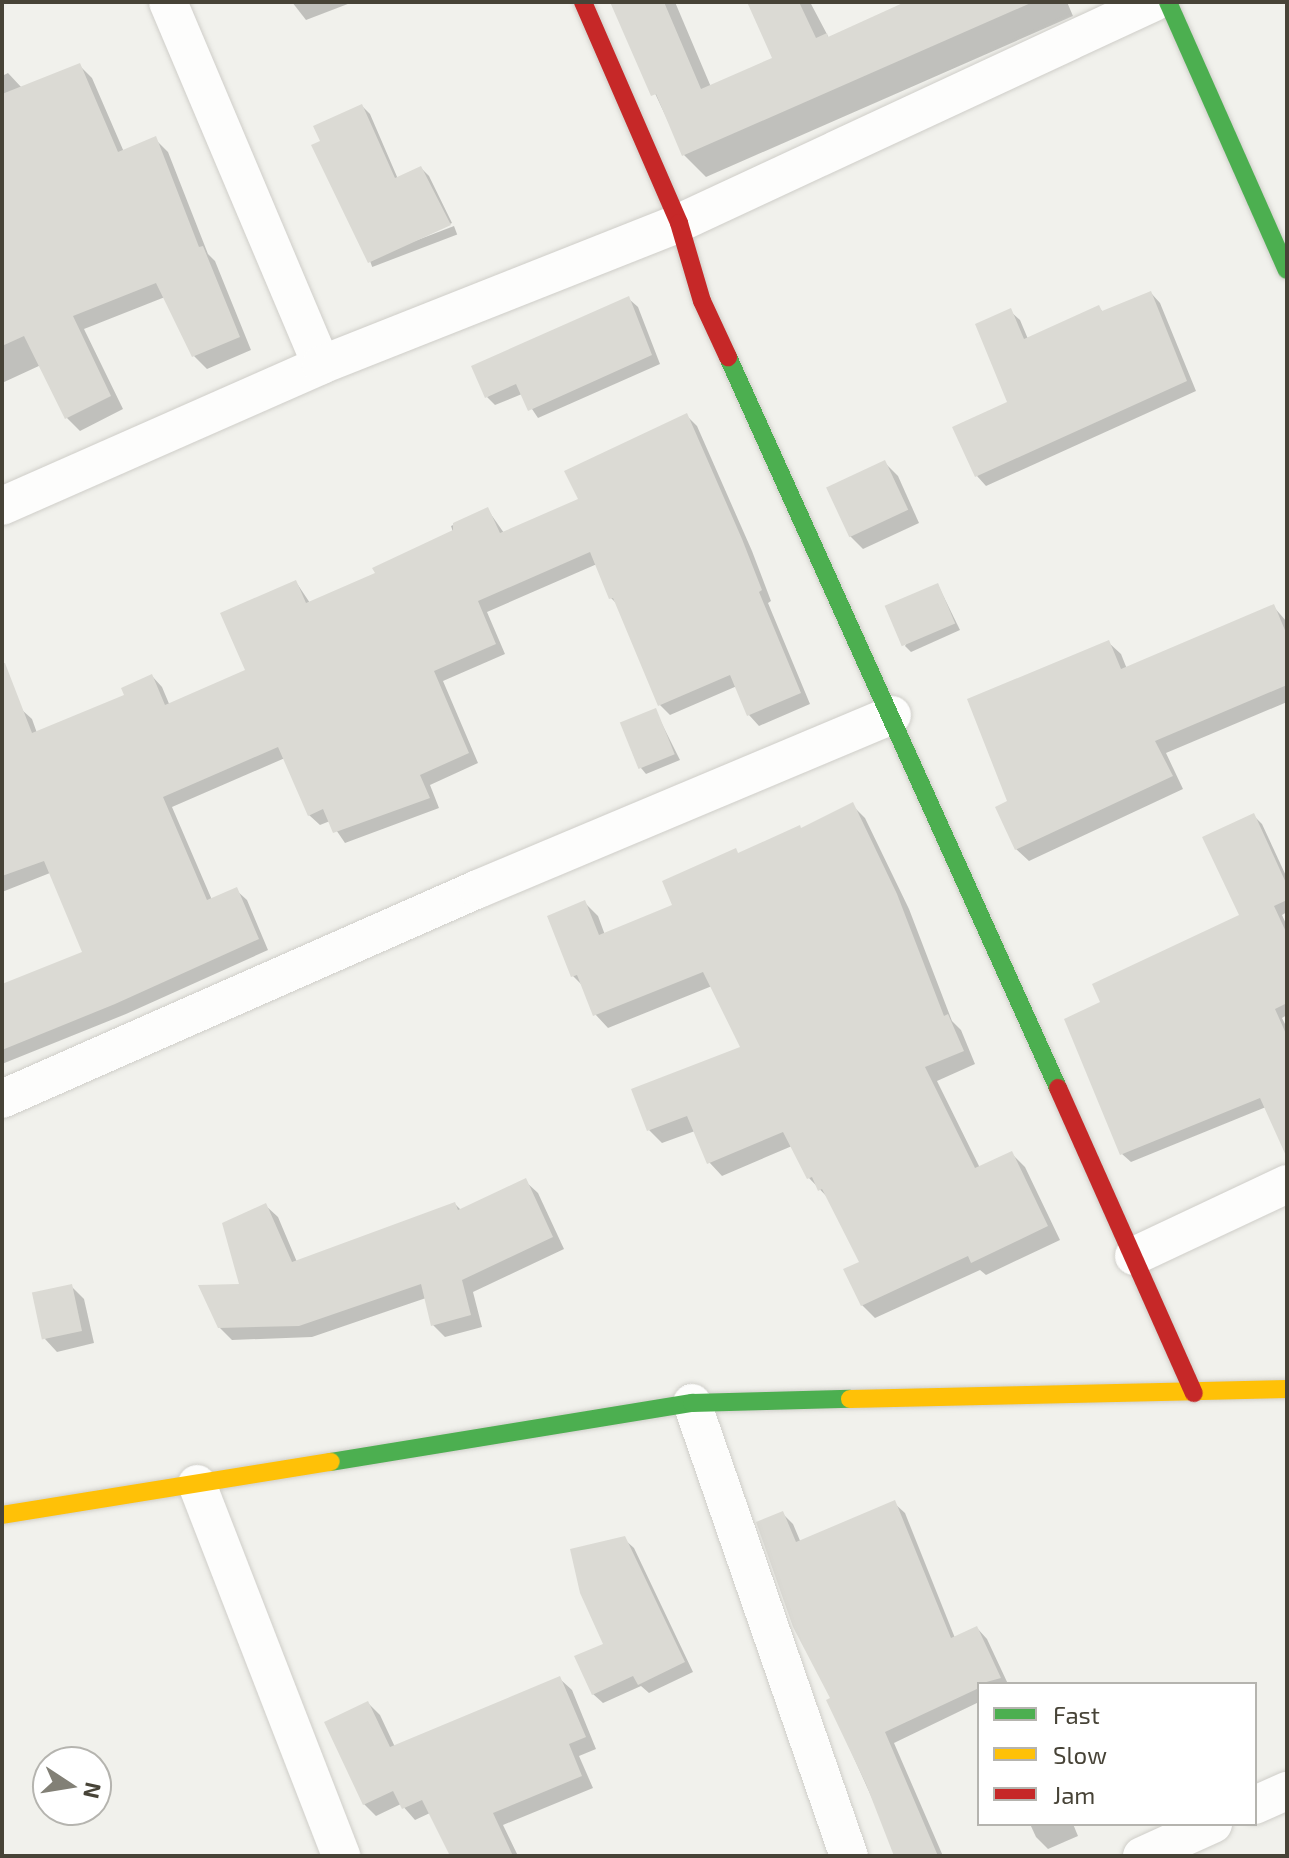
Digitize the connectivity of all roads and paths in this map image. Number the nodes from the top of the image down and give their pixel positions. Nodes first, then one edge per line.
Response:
1 (168, 2) edge
2 (583, 2) edge
3 (1154, 2) edge
4 (1168, 2) edge
5 (679, 223) junction
6 (1287, 270) edge
7 (321, 365) junction
8 (2, 506) edge
9 (892, 715) junction
10 (2, 1099) edge
11 (1287, 1184) edge
12 (1134, 1256) junction
13 (1287, 1389) edge
14 (1194, 1393) junction
15 (692, 1403) junction
16 (197, 1484) junction
17 (2, 1515) edge
18 (1287, 1791) edge
19 (1257, 1804) edge
20 (1209, 1826) edge
21 (341, 1856) edge
22 (849, 1856) edge
23 (1142, 1856) edge

1 - 7 street
2 - 5 street
3 - 5 street
4 - 6 street
5 - 7 street
5 - 9 street
7 - 8 street
9 - 10 street
9 - 12 street
11 - 12 street
12 - 14 street
13 - 14 street
14 - 15 street
15 - 16 street
15 - 22 street
16 - 17 street
16 - 21 street
18 - 19 street
20 - 23 street

